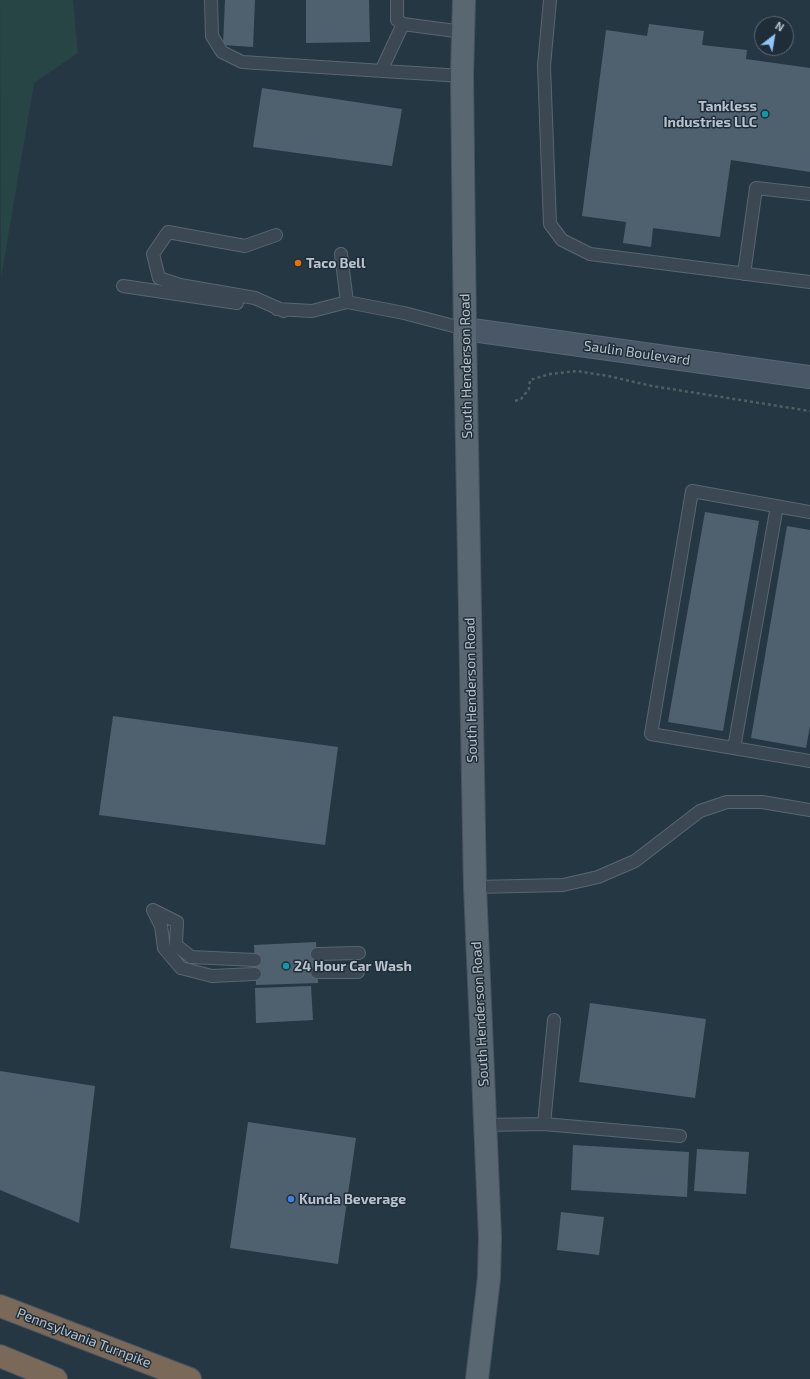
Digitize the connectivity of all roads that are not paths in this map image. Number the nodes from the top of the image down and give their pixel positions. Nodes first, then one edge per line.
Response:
1 (211, 0) edge
2 (398, 0) edge
3 (464, 0) edge
4 (550, 0) edge
5 (402, 24) junction
6 (463, 32) junction
7 (380, 71) junction
8 (462, 76) junction
9 (810, 194) edge
10 (276, 236) dead end
11 (341, 254) dead end
12 (744, 274) junction
13 (810, 282) edge
14 (123, 286) dead end
15 (347, 302) junction
16 (284, 311) junction
17 (465, 329) junction
18 (810, 377) edge
19 (777, 506) junction
20 (810, 512) edge
21 (734, 748) junction
22 (810, 761) edge
23 (810, 810) edge
24 (475, 887) junction
25 (359, 953) dead end
26 (317, 954) dead end
27 (255, 960) dead end
28 (317, 972) dead end
29 (358, 972) dead end
30 (256, 974) dead end
31 (554, 1020) dead end
32 (544, 1124) junction
33 (485, 1125) junction
34 (680, 1136) dead end
35 (0, 1306) edge
36 (0, 1356) edge
37 (56, 1379) edge
38 (190, 1379) edge
39 (477, 1379) edge

1 - 7 lane
2 - 5 lane
3 - 6 main road, South Henderson Road
4 - 12 lane
5 - 6 lane
5 - 7 lane
6 - 8 main road, South Henderson Road
7 - 8 lane
8 - 17 main road, South Henderson Road
9 - 12 lane
10 - 16 lane
11 - 15 lane
12 - 13 lane
14 - 16 lane
15 - 16 lane
15 - 17 lane
17 - 18 street, Saulin Boulevard
17 - 24 main road, South Henderson Road
19 - 20 lane
19 - 21 lane
19 - 21 lane
21 - 22 lane
23 - 24 lane
24 - 33 main road, South Henderson Road
25 - 26 lane
27 - 30 lane
28 - 29 lane
31 - 32 lane
32 - 33 lane
32 - 34 lane
33 - 39 main road, South Henderson Road
35 - 38 highway, Pennsylvania Turnpike
36 - 37 highway

